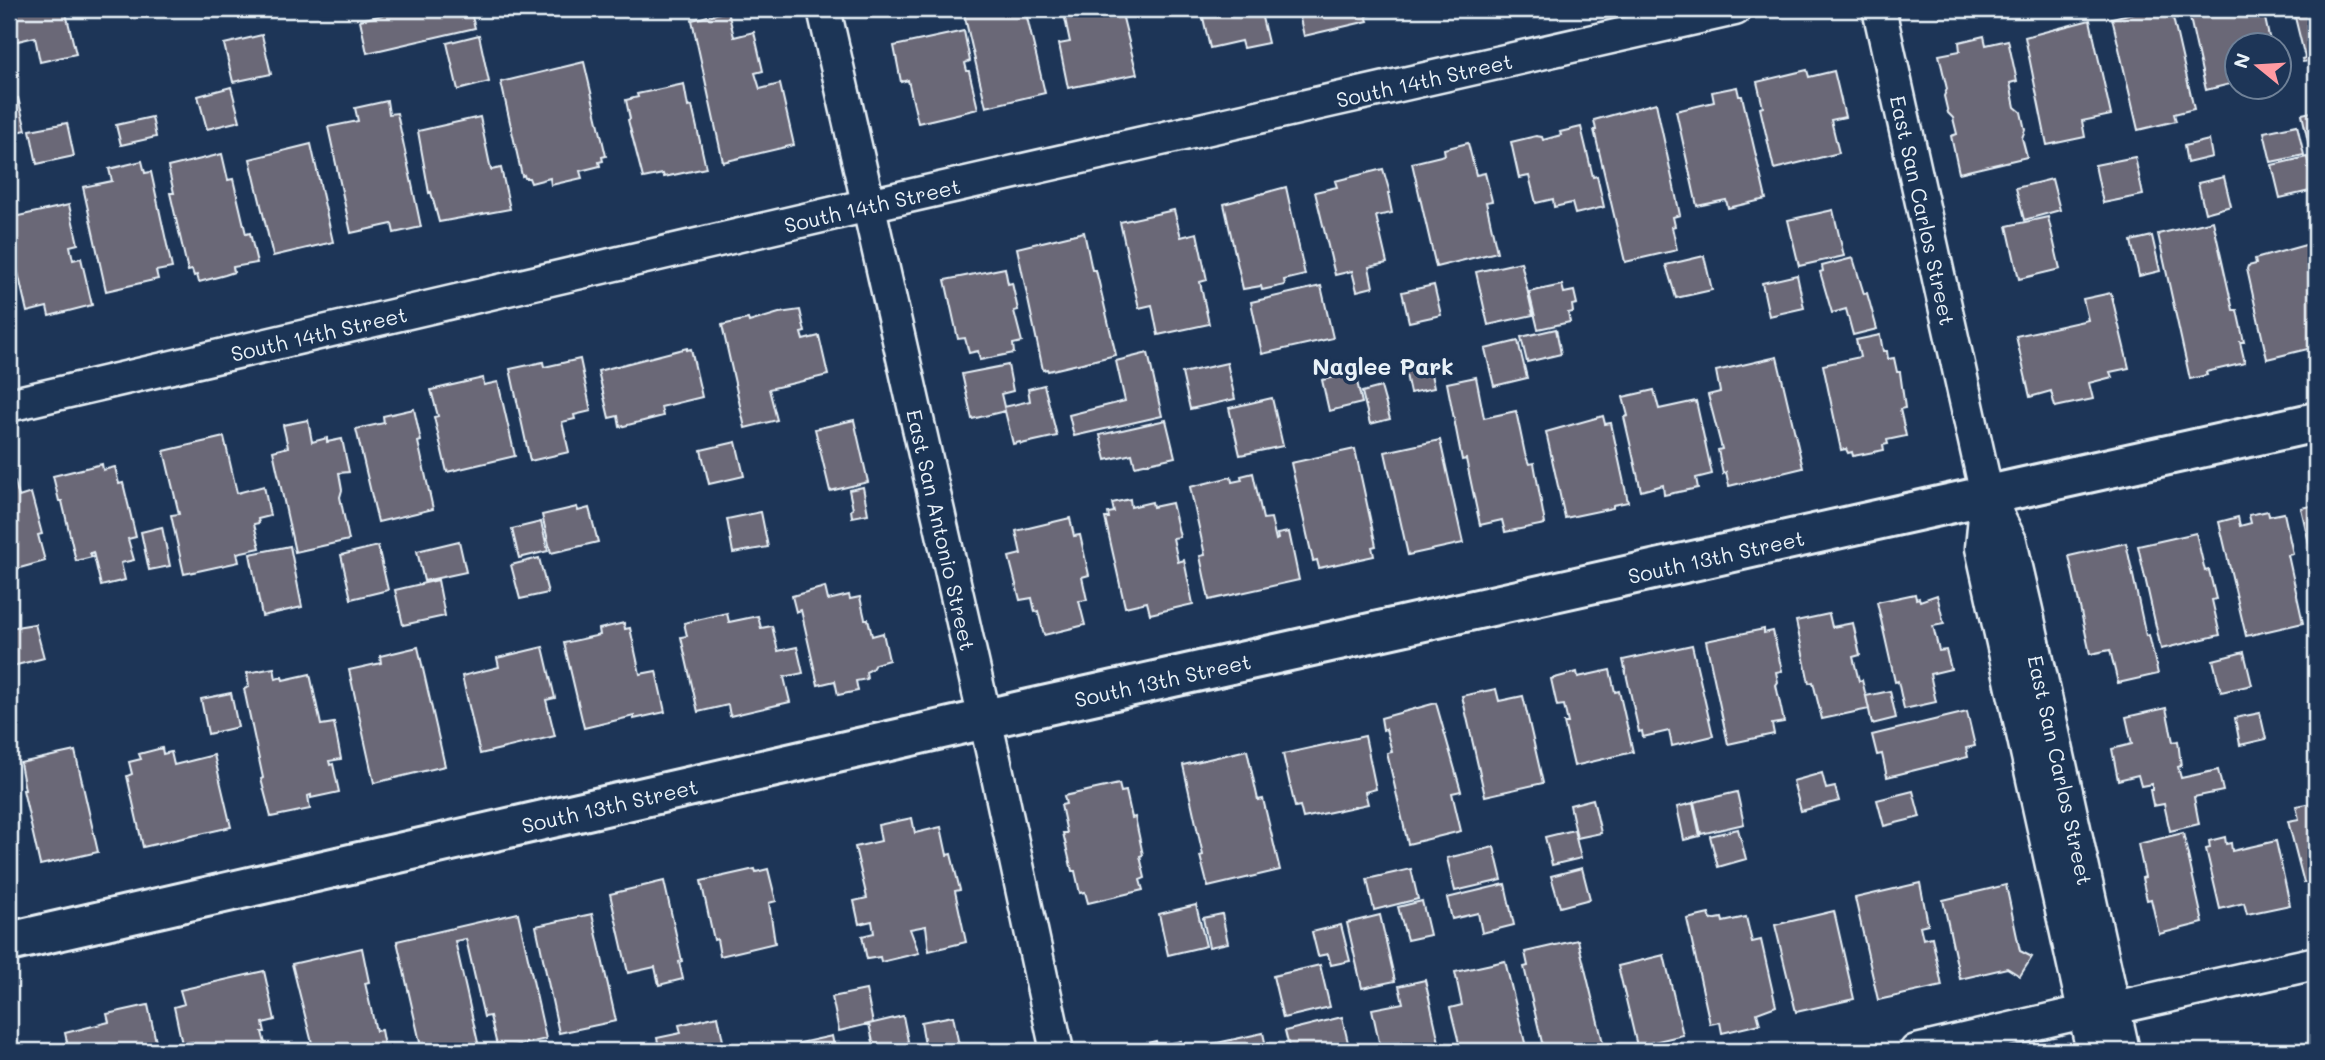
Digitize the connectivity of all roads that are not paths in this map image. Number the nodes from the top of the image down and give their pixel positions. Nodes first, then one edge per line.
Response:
1 (824, 9) edge
2 (1735, 9) edge
3 (1879, 9) edge
4 (869, 205) junction
5 (9, 405) edge
6 (2316, 422) edge
7 (1987, 495) junction
8 (984, 719) junction
9 (9, 942) edge
10 (2316, 963) edge
11 (2099, 1010) junction
12 (1057, 1051) edge
13 (1916, 1051) edge
14 (2093, 1051) edge
15 (2123, 1051) edge

1 - 4 street, East San Antonio Street
2 - 4 street, South 14th Street
3 - 7 street, East San Carlos Street
4 - 5 street, South 14th Street
4 - 8 street, East San Antonio Street
6 - 7 street, South 13th Street
7 - 8 street, South 13th Street
7 - 11 street, East San Carlos Street
8 - 9 street, South 13th Street
8 - 12 street, East San Antonio Street
10 - 11 street
11 - 13 street
11 - 14 street, East San Carlos Street
11 - 15 street, East San Carlos Street

